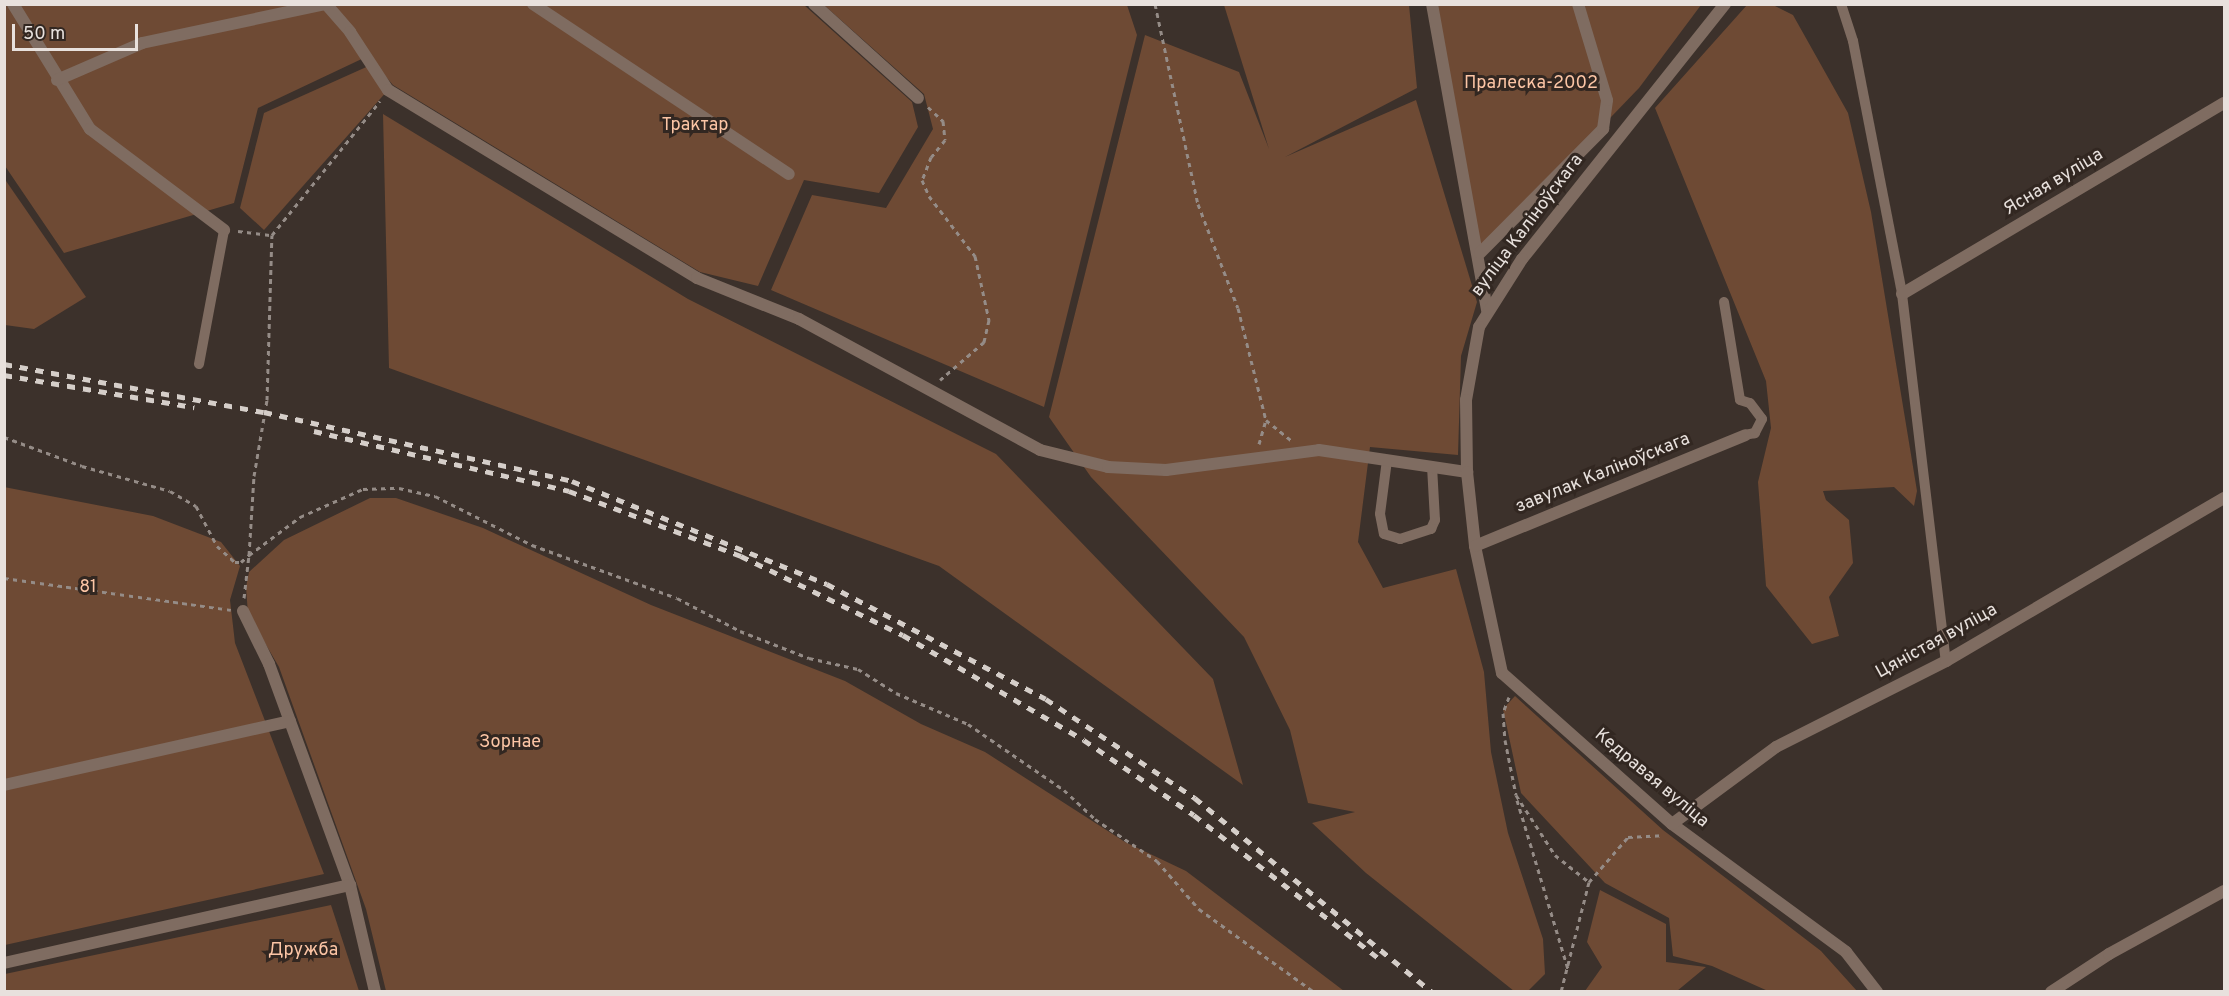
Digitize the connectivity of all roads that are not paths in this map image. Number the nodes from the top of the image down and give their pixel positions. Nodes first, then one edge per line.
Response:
1 (13, 4) edge
2 (326, 4) edge
3 (533, 4) edge
4 (814, 4) edge
5 (1432, 4) edge
6 (1578, 4) edge
7 (1725, 4) edge
8 (1841, 4) edge
9 (57, 80) junction
10 (918, 98) road end
11 (2224, 103) edge
12 (789, 174) dead end
13 (224, 230) joint
14 (1480, 253) junction
15 (1902, 294) junction
16 (1724, 302) dead end
17 (1487, 310) junction
18 (200, 364) dead end
19 (1745, 435) joint
20 (1387, 460) junction
21 (1432, 467) junction
22 (1467, 472) junction
23 (2224, 498) edge
24 (1475, 546) junction
25 (243, 611) road end
26 (1946, 661) junction
27 (290, 721) junction
28 (4, 785) edge
29 (1672, 824) junction
30 (350, 885) junction
31 (2224, 891) edge
32 (4, 963) edge
33 (375, 992) edge
34 (1877, 992) edge
35 (2050, 992) edge

1 - 9 street
2 - 9 street
2 - 20 street
3 - 12 street
4 - 10 street
5 - 14 street
6 - 14 street
7 - 17 street, вуліца Каліноўскага
8 - 15 lane
9 - 13 street
11 - 15 street, Ясная вуліца
13 - 18 lane
14 - 17 street
15 - 26 lane
16 - 19 lane
17 - 22 street, вуліца Каліноўскага
19 - 24 street, завулак Каліноўскага
20 - 21 street
20 - 21 lane
21 - 22 street
22 - 24 street, вуліца Каліноўскага
23 - 26 street, Цяністая вуліца
24 - 29 street, Кедравая вуліца
25 - 27 street
26 - 29 street, Цяністая вуліца
27 - 28 street
27 - 30 street
29 - 34 street, Кедравая вуліца
30 - 32 street
30 - 33 street
31 - 35 street

